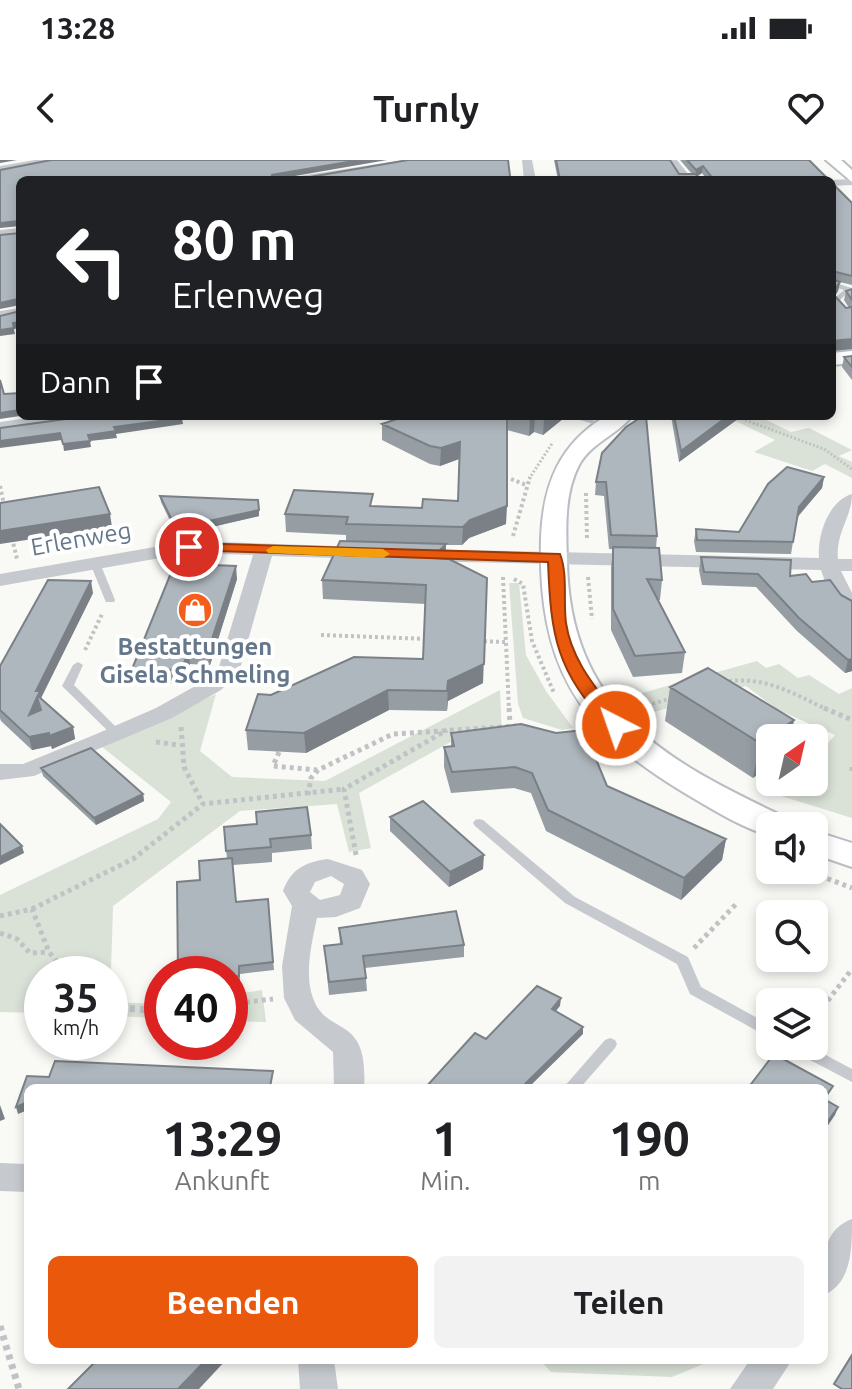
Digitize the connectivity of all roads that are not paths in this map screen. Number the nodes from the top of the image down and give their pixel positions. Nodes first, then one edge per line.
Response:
1 (54, 160) edge
2 (428, 160) edge
3 (833, 160) edge
4 (0, 169) edge
5 (310, 176) edge
6 (852, 180) edge
7 (850, 290) edge
8 (848, 315) edge
9 (47, 420) edge
10 (612, 421) edge
11 (0, 427) edge
12 (852, 499) edge
13 (264, 550) junction
14 (555, 557) junction
15 (95, 563) junction
16 (827, 565) junction
17 (852, 565) edge
18 (0, 580) edge
19 (110, 600) road end
20 (852, 606) edge
21 (78, 665) road end
22 (116, 733) junction
23 (1, 772) edge
24 (756, 817) edge
25 (479, 823) dead end
26 (828, 847) edge
27 (852, 855) edge
28 (345, 870) road end
29 (756, 1024) edge
30 (610, 1044) dead end
31 (822, 1060) edge
32 (852, 1076) edge
33 (350, 1084) edge
34 (575, 1084) edge
35 (0, 1177) edge
36 (24, 1178) edge
37 (852, 1234) edge
38 (828, 1273) edge
39 (316, 1364) edge
40 (771, 1364) edge
41 (319, 1389) edge
42 (749, 1389) edge

1 - 4 street
2 - 5 street
3 - 6 street
7 - 8 lane
9 - 11 street
10 - 14 street
12 - 16 street
13 - 14 street, Erlenweg
13 - 15 street, Erlenweg
13 - 22 street
14 - 16 street, Erlenweg
14 - 24 street
15 - 18 street, Erlenweg
15 - 19 lane
16 - 17 street, Erlenweg
16 - 20 street
21 - 22 lane
22 - 23 street
25 - 29 lane
26 - 27 street
28 - 33 street
30 - 34 lane
31 - 32 lane
35 - 36 street
37 - 38 street
39 - 41 street
40 - 42 street

